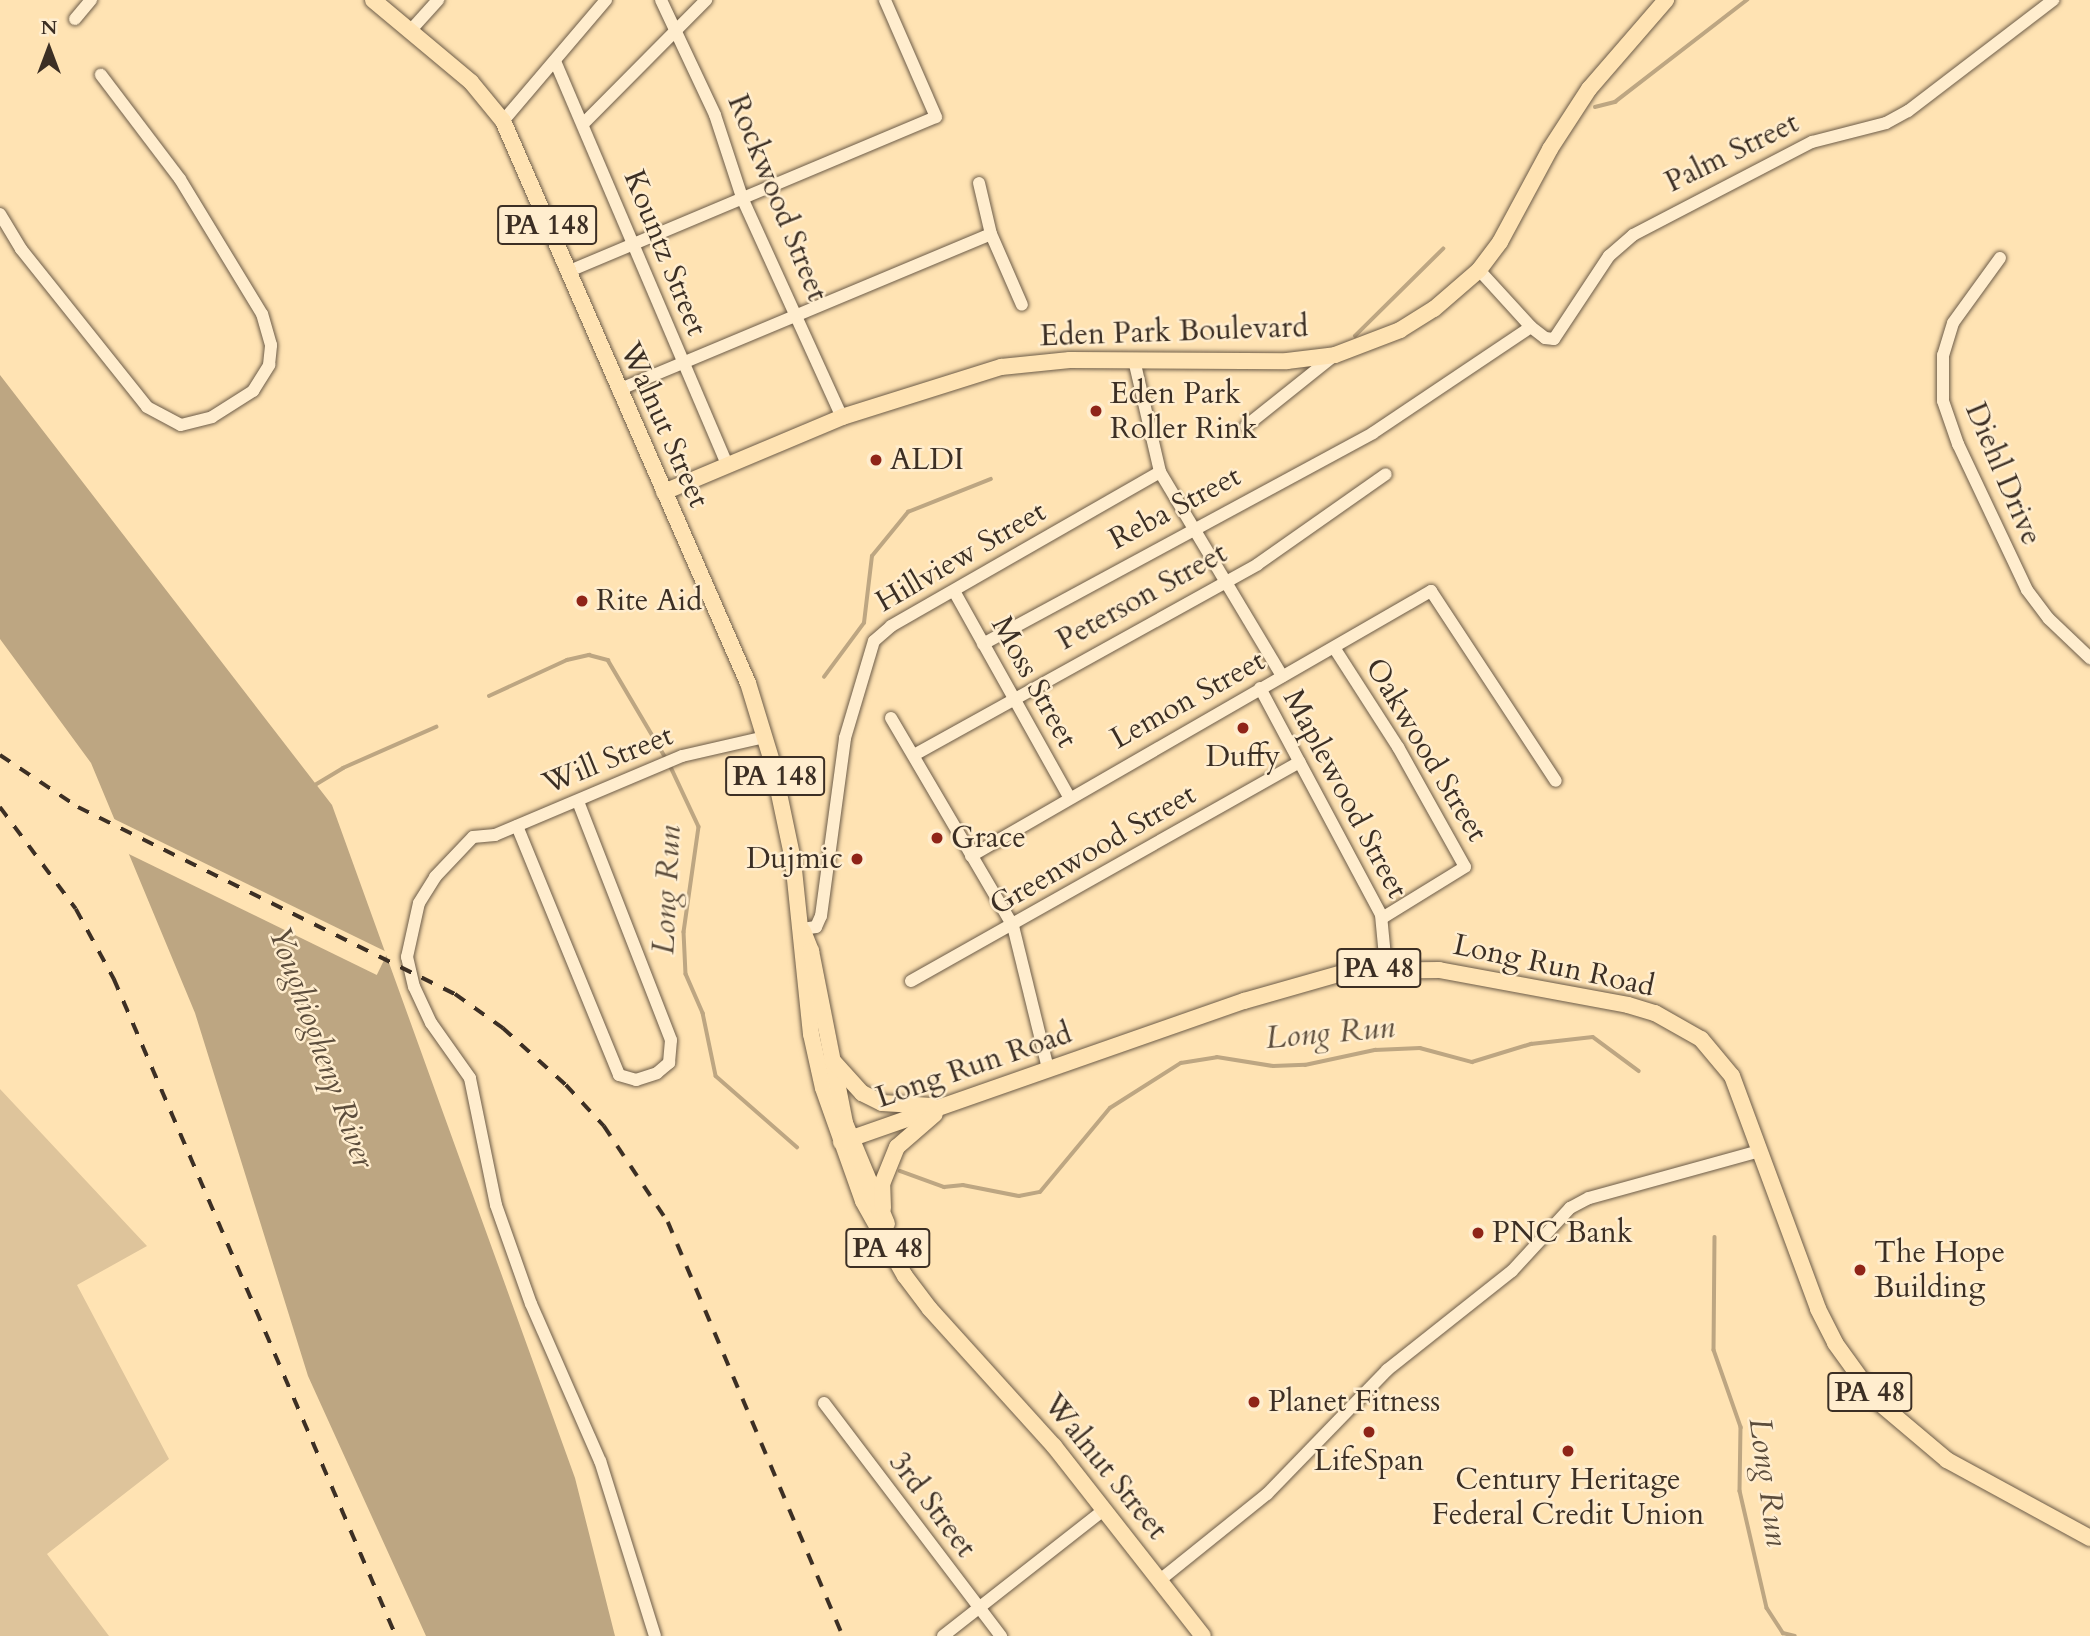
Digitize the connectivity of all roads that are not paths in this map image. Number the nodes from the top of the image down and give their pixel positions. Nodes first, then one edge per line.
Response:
1 (91, 0) edge
2 (373, 0) edge
3 (438, 0) edge
4 (606, 0) edge
5 (661, 0) edge
6 (706, 0) edge
7 (884, 0) edge
8 (1666, 0) edge
9 (2053, 0) edge
10 (75, 19) dead end
11 (410, 31) junction
12 (677, 31) junction
13 (555, 61) junction
14 (101, 75) dead end
15 (503, 121) junction
16 (583, 124) junction
17 (979, 183) dead end
18 (743, 200) junction
19 (0, 214) edge
20 (991, 234) junction
21 (632, 244) junction
22 (2000, 257) dead end
23 (1479, 270) junction
24 (567, 272) junction
25 (1023, 305) dead end
26 (798, 316) junction
27 (1531, 327) junction
28 (1335, 355) junction
29 (1133, 360) junction
30 (681, 364) junction
31 (618, 390) junction
32 (842, 417) junction
33 (1246, 426) dead end
34 (727, 465) junction
35 (1160, 472) junction
36 (1387, 474) dead end
37 (664, 492) junction
38 (1195, 526) junction
39 (1225, 581) junction
40 (954, 592) junction
41 (983, 644) junction
42 (1335, 649) junction
43 (2090, 658) edge
44 (1282, 676) junction
45 (1259, 688) junction
46 (1013, 698) junction
47 (891, 718) dead end
48 (765, 737) junction
49 (914, 755) junction
50 (1299, 762) junction
51 (1556, 781) dead end
52 (1069, 797) junction
53 (578, 801) junction
54 (517, 826) junction
55 (971, 856) junction
56 (1382, 918) junction
57 (1013, 926) junction
58 (802, 929) junction
59 (1386, 967) junction
60 (911, 981) dead end
61 (828, 1053) junction
62 (1048, 1069) junction
63 (945, 1106) junction
64 (846, 1141) junction
65 (1760, 1151) junction
66 (883, 1217) junction
67 (959, 1338) junction
68 (824, 1403) dead end
69 (1105, 1509) junction
70 (2090, 1538) edge
71 (1160, 1580) junction
72 (978, 1608) junction
73 (655, 1636) edge
74 (943, 1636) edge
75 (1001, 1636) edge
76 (1203, 1636) edge

1 - 10 street
2 - 11 main road, Walnut Street / PA 148
3 - 11 street
4 - 13 street
5 - 12 street, Rockwood Street
6 - 12 street
7 - 18 street
8 - 23 main road, Eden Park Boulevard
9 - 27 street, Palm Street
11 - 15 main road, Walnut Street / PA 148
12 - 16 street
12 - 18 street, Rockwood Street
13 - 15 street
13 - 16 street, Kountz Street
14 - 19 street
15 - 24 main road, Walnut Street / PA 148
16 - 21 street, Kountz Street
17 - 20 street
18 - 21 street
18 - 26 street, Rockwood Street
20 - 25 street
20 - 26 street
21 - 24 street
21 - 30 street, Kountz Street
22 - 43 street, Diehl Drive
23 - 27 street
23 - 28 main road, Eden Park Boulevard
24 - 31 main road, Walnut Street / PA 148
26 - 30 street
26 - 32 street, Rockwood Street
27 - 38 street, Reba Street
28 - 29 main road, Eden Park Boulevard
28 - 33 street
29 - 32 main road, Eden Park Boulevard
29 - 35 street
30 - 31 street
30 - 34 street, Kountz Street
31 - 37 main road, Walnut Street / PA 148
32 - 34 main road, Eden Park Boulevard
34 - 37 main road, Eden Park Boulevard
35 - 38 street
35 - 40 street, Hillview Street
36 - 39 street, Peterson Street
37 - 48 main road, Walnut Street / PA 148
38 - 39 street
38 - 41 street, Reba Street
39 - 44 street
39 - 46 street, Peterson Street
40 - 41 street, Moss Street
40 - 58 street, Hillview Street
41 - 46 street, Moss Street
42 - 44 street, Lemon Street
42 - 51 street, Lemon Street
42 - 56 street, Oakwood Street
44 - 45 street, Lemon Street
45 - 50 street, Maplewood Street
45 - 52 street, Lemon Street
46 - 49 street, Peterson Street
46 - 52 street, Moss Street
47 - 49 street
48 - 53 street, Will Street
48 - 58 main road, Walnut Street / PA 148
49 - 55 street
50 - 56 street, Maplewood Street
50 - 57 street, Greenwood Street
52 - 55 street, Lemon Street
53 - 54 street, Will Street
53 - 54 street
54 - 73 street, Will Street
55 - 57 street
56 - 59 street, Maplewood Street
57 - 60 street, Greenwood Street
57 - 62 street
58 - 61 main road, Walnut Street / PA 148
58 - 64 main road, Walnut Street / PA 148
59 - 62 main road, Long Run Road / PA 48
59 - 65 main road, Long Run Road / PA 48
61 - 63 main road
61 - 64 main road, Walnut Street / PA 148
62 - 63 main road, Long Run Road / PA 48
63 - 64 main road, Long Run Road / PA 48
63 - 66 main road, PA 48
64 - 66 main road, Walnut Street / PA 148
64 - 67 main road, Walnut Street / PA 48
65 - 70 main road, Long Run Road / PA 48
65 - 71 street
66 - 67 main road, Walnut Street / PA 48
67 - 69 main road, Walnut Street / PA 48
68 - 72 street, 3rd Street
69 - 71 main road, Walnut Street / PA 48
69 - 72 street
71 - 76 main road, Walnut Street / PA 48
72 - 74 street
72 - 75 street, 3rd Street

